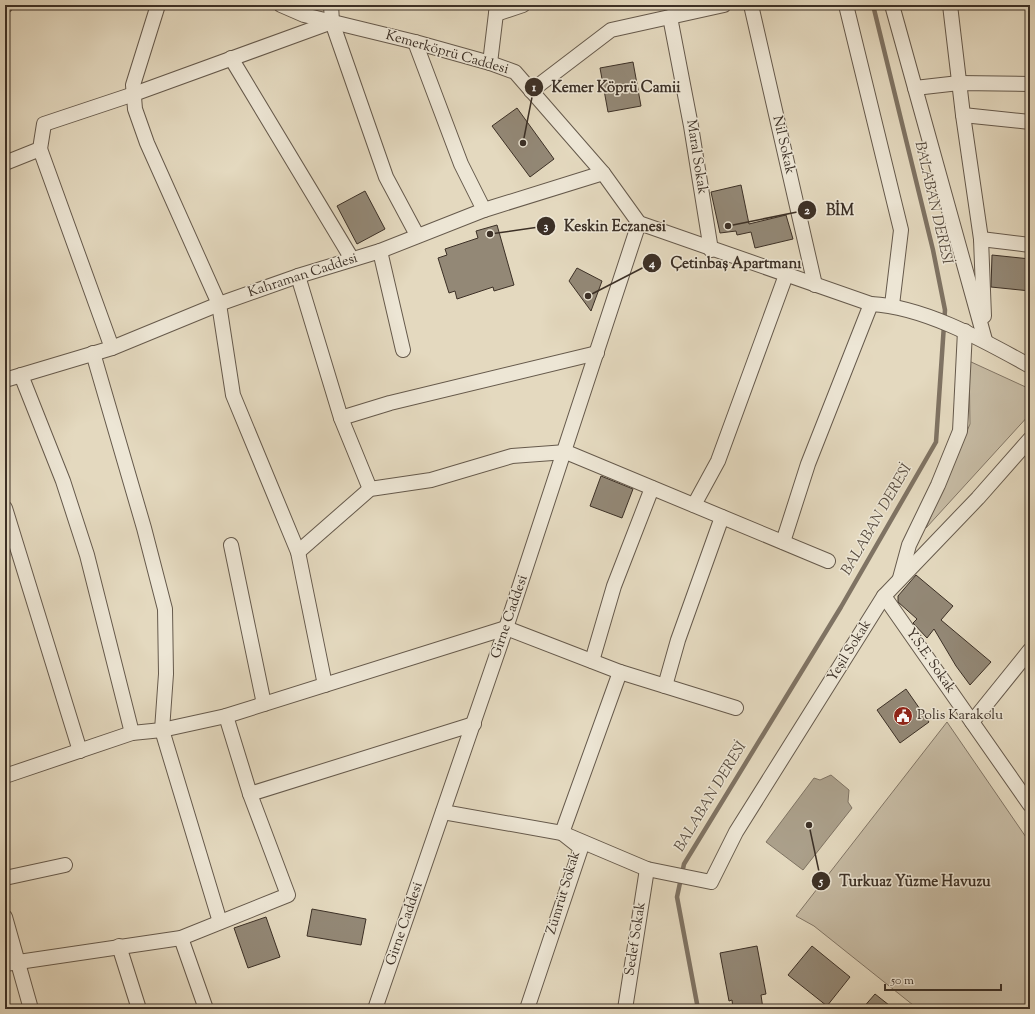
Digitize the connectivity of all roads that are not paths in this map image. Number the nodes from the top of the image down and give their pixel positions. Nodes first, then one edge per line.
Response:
1 (158, 5) edge
2 (281, 5) edge
3 (331, 5) edge
4 (523, 5) edge
5 (724, 5) edge
6 (751, 5) edge
7 (846, 5) edge
8 (892, 5) edge
9 (950, 5) edge
10 (497, 9) edge
11 (670, 17) junction
12 (332, 22) junction
13 (415, 42) junction
14 (231, 58) junction
15 (490, 63) junction
16 (959, 83) junction
17 (1030, 84) edge
18 (915, 88) junction
19 (531, 91) junction
20 (134, 94) junction
21 (963, 115) junction
22 (1030, 122) edge
23 (40, 150) junction
24 (5, 163) edge
25 (602, 173) junction
26 (484, 210) junction
27 (639, 224) junction
28 (418, 235) junction
29 (981, 239) junction
30 (1030, 244) edge
31 (711, 250) junction
32 (380, 251) junction
33 (352, 259) junction
34 (786, 275) junction
35 (298, 276) junction
36 (815, 285) junction
37 (219, 304) junction
38 (871, 304) junction
39 (892, 305) junction
40 (960, 329) junction
41 (985, 340) junction
42 (112, 348) junction
43 (403, 350) dead end
44 (93, 353) junction
45 (597, 353) junction
46 (1030, 366) edge
47 (21, 375) junction
48 (5, 380) edge
49 (341, 418) junction
50 (1030, 439) edge
51 (566, 452) junction
52 (652, 488) junction
53 (370, 489) junction
54 (694, 505) junction
55 (5, 508) edge
56 (722, 517) junction
57 (783, 542) junction
58 (231, 545) dead end
59 (298, 552) junction
60 (828, 561) dead end
61 (899, 580) junction
62 (884, 596) junction
63 (506, 628) junction
64 (1030, 650) edge
65 (592, 661) junction
66 (620, 672) junction
67 (325, 685) junction
68 (665, 686) junction
69 (264, 704) junction
70 (736, 708) dead end
71 (226, 716) junction
72 (972, 722) junction
73 (474, 724) junction
74 (162, 730) junction
75 (132, 734) junction
76 (80, 751) junction
77 (5, 776) edge
78 (250, 794) junction
79 (1030, 805) edge
80 (443, 812) junction
81 (562, 833) junction
82 (65, 865) dead end
83 (647, 868) junction
84 (5, 878) edge
85 (5, 917) edge
86 (220, 922) junction
87 (181, 938) junction
88 (119, 946) junction
89 (11, 963) edge
90 (31, 1009) edge
91 (139, 1009) edge
92 (206, 1009) edge
93 (375, 1009) edge
94 (526, 1009) edge
95 (625, 1009) edge

1 - 20 street
2 - 12 street, Kemerköprü Caddesi
3 - 12 street
4 - 10 street
5 - 11 street
6 - 36 street, Nil Sokak
7 - 39 street
8 - 18 street
9 - 16 street
10 - 15 street
11 - 19 street
11 - 31 street, Maral Sokak
12 - 13 street, Kemerköprü Caddesi
12 - 14 street
12 - 28 street
13 - 15 street, Kemerköprü Caddesi
13 - 26 street
14 - 20 street
14 - 33 street
15 - 19 street, Kemerköprü Caddesi
16 - 17 street
16 - 18 street
16 - 21 street
18 - 41 street
19 - 25 street, Kemerköprü Caddesi
20 - 23 street
20 - 37 street
21 - 22 street
21 - 29 street
23 - 24 street
23 - 42 street
25 - 26 street, Kahraman Caddesi
25 - 27 street, Kemerköprü Caddesi
26 - 28 street, Kahraman Caddesi
27 - 31 street
27 - 45 street, Girne Caddesi
28 - 32 street, Kahraman Caddesi
29 - 30 street
29 - 41 street
31 - 34 street
32 - 33 street, Kahraman Caddesi
32 - 43 street
33 - 35 street, Kahraman Caddesi
34 - 36 street
34 - 54 street
35 - 37 street, Kahraman Caddesi
35 - 49 street
36 - 38 street
37 - 42 street, Kahraman Caddesi
37 - 59 street
38 - 39 street
38 - 57 street
39 - 40 street
40 - 41 street
40 - 61 street
41 - 46 street
42 - 44 street, Kahraman Caddesi
44 - 47 street, Kahraman Caddesi
44 - 74 street
45 - 49 street
45 - 51 street, Girne Caddesi
47 - 48 street, Kahraman Caddesi
47 - 75 street
49 - 53 street
50 - 61 street, Yeşil Sokak
51 - 52 street
51 - 53 street
51 - 63 street, Girne Caddesi
52 - 54 street
52 - 65 street
53 - 59 street
54 - 56 street
55 - 76 street
56 - 57 street
56 - 68 street
57 - 60 street
58 - 69 street
59 - 67 street
61 - 62 street, Yeşil Sokak
62 - 72 street, Y.S.E. Sokak
62 - 83 street, Yeşil Sokak
63 - 65 street
63 - 67 street
63 - 73 street, Girne Caddesi
64 - 72 street
65 - 66 street
66 - 68 street
66 - 81 street, Zümrüt Sokak
67 - 69 street
68 - 70 street
69 - 71 street
71 - 74 street
71 - 78 street
72 - 79 street, Y.S.E. Sokak
73 - 78 street
73 - 80 street, Girne Caddesi
74 - 75 street
74 - 86 street
75 - 76 street
76 - 77 street
78 - 86 street
80 - 81 street
80 - 93 street, Girne Caddesi
81 - 83 street
81 - 94 street, Zümrüt Sokak
82 - 84 street
83 - 95 street, Sedef Sokak
85 - 89 street
86 - 87 street
87 - 88 street
87 - 92 street
88 - 89 street
88 - 91 street
89 - 90 street

